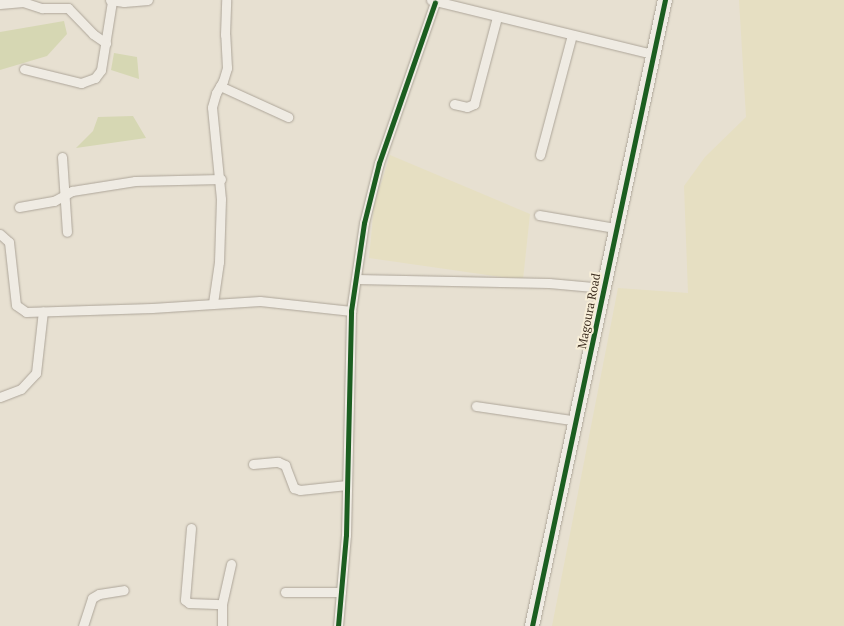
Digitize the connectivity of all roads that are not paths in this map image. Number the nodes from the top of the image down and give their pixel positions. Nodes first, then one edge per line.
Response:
1 (111, 0) edge
2 (148, 0) edge
3 (226, 0) edge
4 (665, 0) edge
5 (432, 1) edge
6 (0, 4) edge
7 (497, 17) junction
8 (572, 35) junction
9 (106, 43) junction
10 (653, 54) junction
11 (24, 69) dead end
12 (220, 86) junction
13 (454, 104) dead end
14 (288, 117) dead end
15 (540, 155) dead end
16 (62, 156) dead end
17 (221, 179) junction
18 (64, 195) junction
19 (19, 207) dead end
20 (539, 215) dead end
21 (615, 228) junction
22 (67, 232) dead end
23 (0, 234) edge
24 (356, 279) junction
25 (604, 288) junction
26 (213, 304) junction
27 (43, 311) junction
28 (351, 311) junction
29 (0, 397) edge
30 (476, 406) dead end
31 (577, 421) junction
32 (253, 464) dead end
33 (347, 485) junction
34 (191, 528) dead end
35 (231, 564) dead end
36 (124, 590) dead end
37 (285, 592) dead end
38 (341, 592) junction
39 (222, 604) junction
40 (83, 626) edge
41 (222, 626) edge
42 (338, 626) edge
43 (532, 626) edge

1 - 2 street
1 - 9 street
3 - 12 street
4 - 10 street, Magoura Road
5 - 7 street
5 - 24 street
6 - 9 street
7 - 8 street
7 - 13 street
8 - 10 street
8 - 15 street
9 - 11 street
10 - 21 street, Magoura Road
12 - 14 street
12 - 17 street
16 - 18 street
17 - 18 street
17 - 26 street
18 - 19 street
18 - 22 street
20 - 21 street
21 - 25 street, Magoura Road
23 - 27 street
24 - 25 street
24 - 28 street
25 - 31 street, Magoura Road
26 - 27 street
26 - 28 street
27 - 29 street
28 - 33 street
30 - 31 street
31 - 43 street, Magoura Road
32 - 33 street
33 - 38 street
34 - 39 street
35 - 39 street
36 - 40 street
37 - 38 street
38 - 42 street
39 - 41 street

